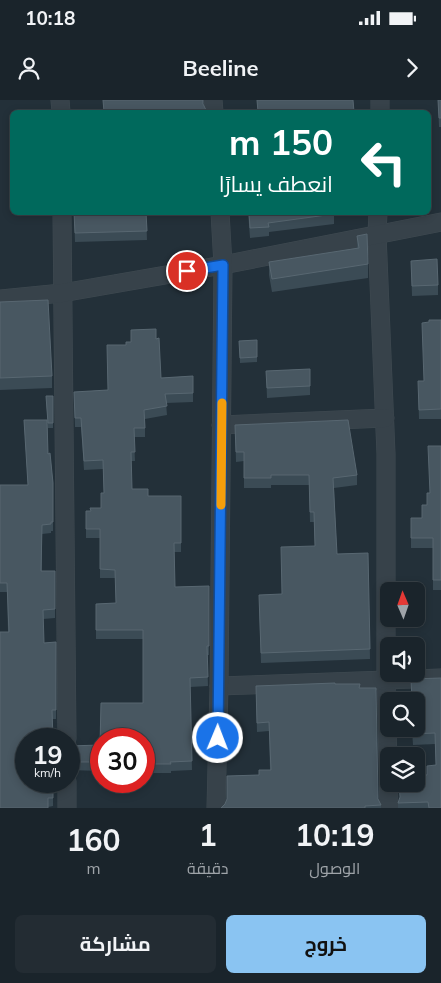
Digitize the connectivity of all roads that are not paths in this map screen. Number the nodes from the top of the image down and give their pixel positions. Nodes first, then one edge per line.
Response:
1 (62, 215) edge
2 (220, 215) edge
3 (378, 215) edge
4 (441, 222) edge
5 (377, 234) junction
6 (223, 265) junction
7 (62, 293) junction
8 (0, 298) edge
9 (385, 418) junction
10 (221, 425) junction
11 (386, 637) edge
12 (425, 678) edge
13 (441, 678) edge
14 (380, 679) edge
15 (386, 682) edge
16 (219, 686) junction
17 (67, 728) edge
18 (67, 793) edge
19 (68, 808) edge
20 (216, 808) edge
21 (389, 808) edge

1 - 7 street
2 - 6 street
3 - 5 street
4 - 5 street
5 - 6 street
5 - 9 street
6 - 7 street
6 - 10 street
7 - 8 street
7 - 17 street
9 - 10 street
9 - 11 street
10 - 16 street
12 - 13 street
14 - 16 street
15 - 21 street
16 - 20 street
18 - 19 street

